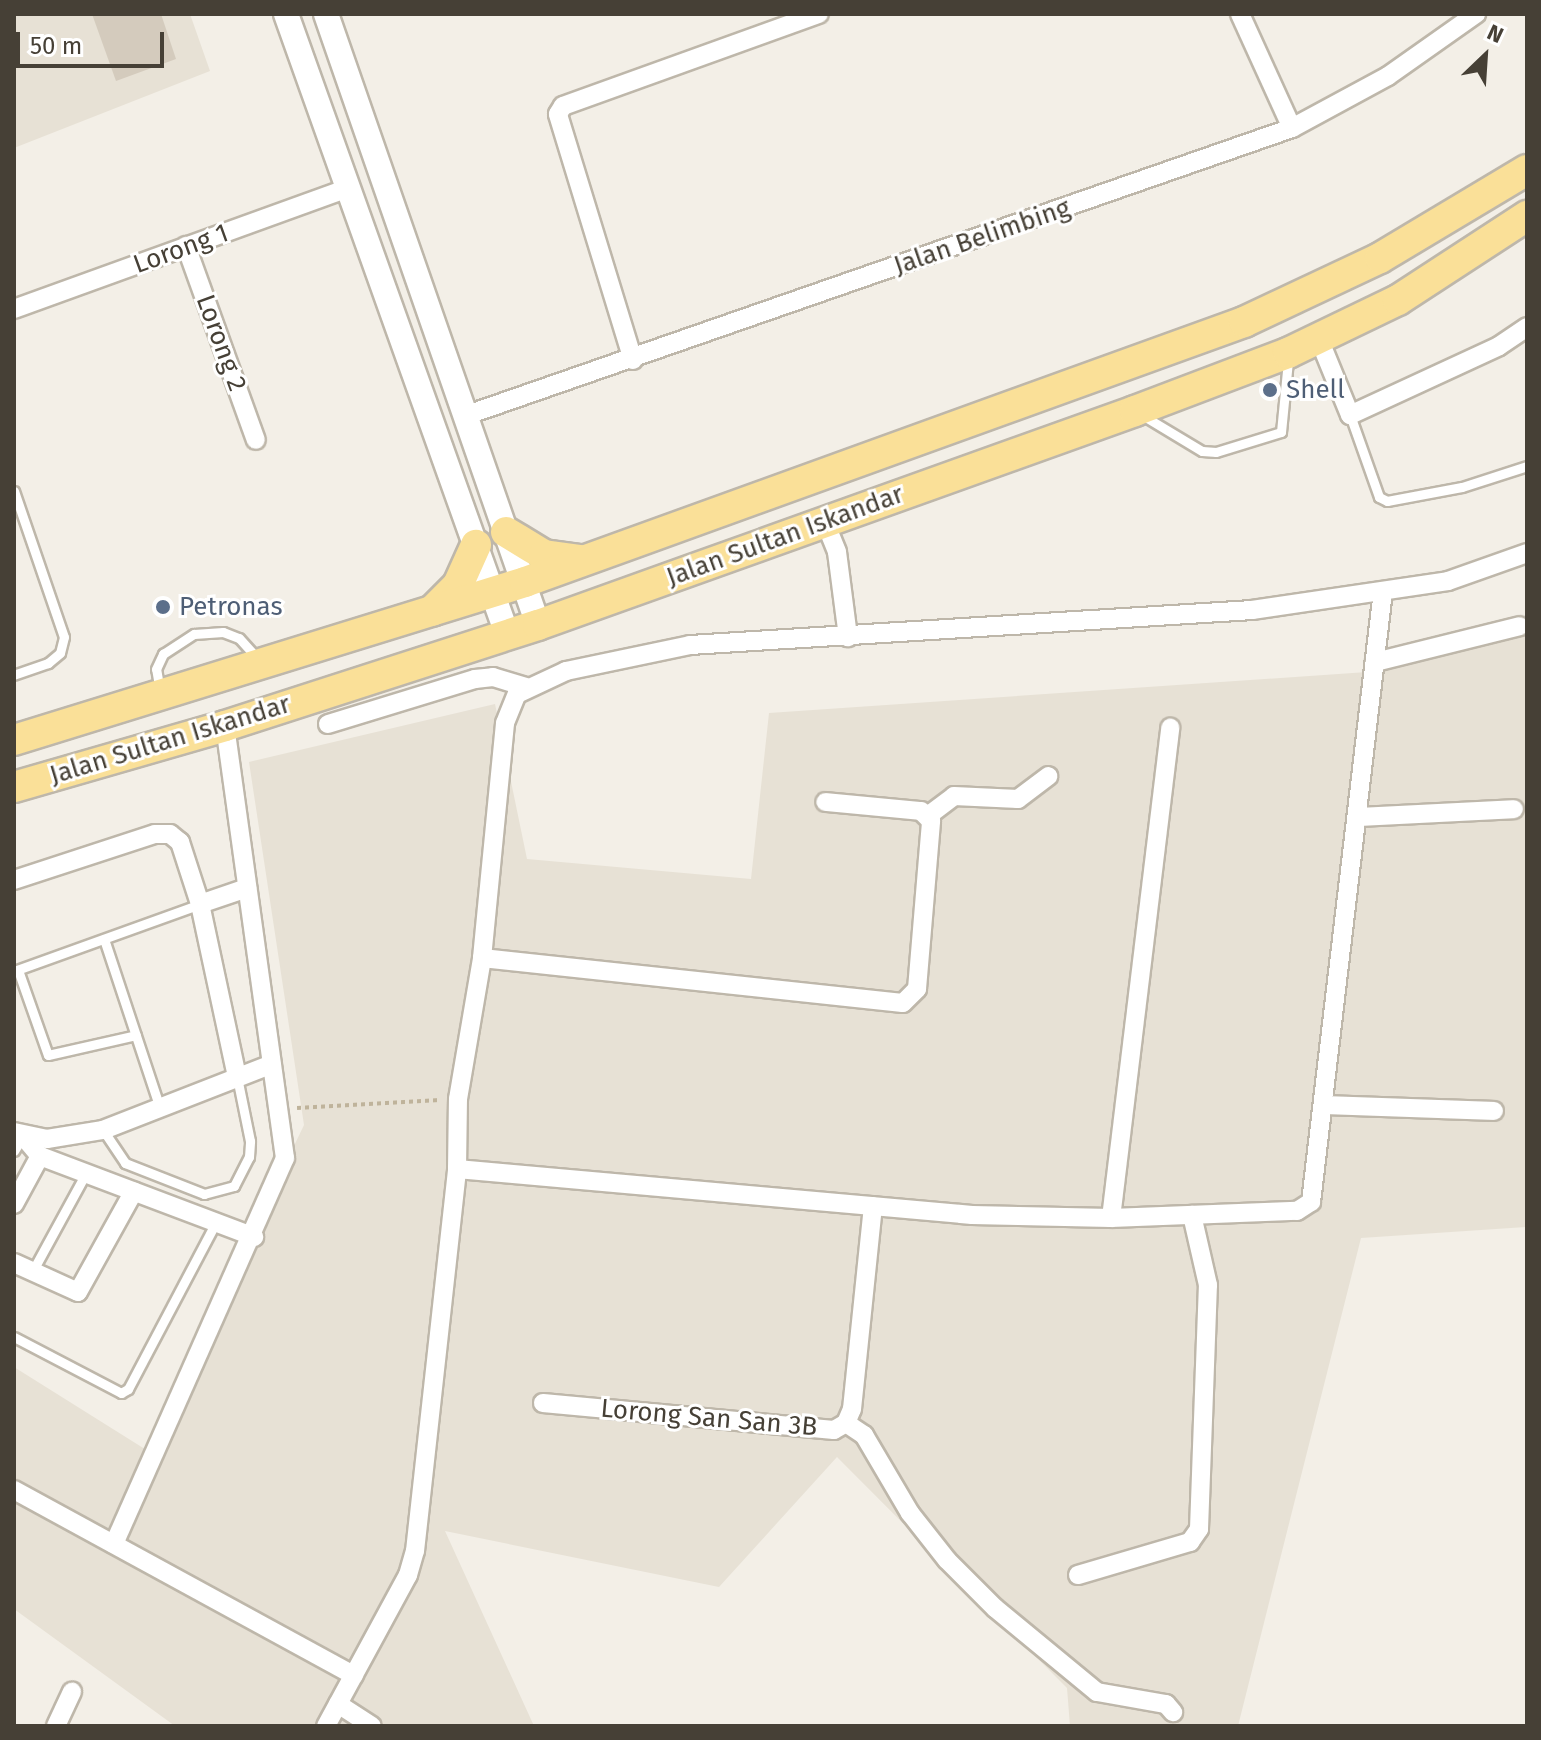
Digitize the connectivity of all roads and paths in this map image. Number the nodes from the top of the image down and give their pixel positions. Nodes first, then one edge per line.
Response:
1 (286, 14) edge
2 (326, 14) edge
3 (819, 14) edge
4 (1240, 14) edge
5 (1476, 14) edge
6 (1292, 128) junction
7 (1527, 170) edge
8 (348, 188) junction
9 (1527, 216) edge
10 (186, 246) junction
11 (14, 309) edge
12 (1527, 327) edge
13 (1319, 339) junction
14 (1288, 353) junction
15 (633, 360) junction
16 (1135, 411) junction
17 (467, 415) junction
18 (1350, 415) junction
19 (256, 440) dead end
20 (1527, 466) edge
21 (14, 491) edge
22 (825, 522) junction
23 (506, 532) junction
24 (476, 545) junction
25 (1527, 553) edge
26 (585, 560) junction
27 (525, 582) junction
28 (1383, 591) junction
29 (494, 592) junction
30 (427, 615) junction
31 (538, 625) junction
32 (1520, 626) dead end
33 (507, 634) junction
34 (848, 637) junction
35 (1375, 662) junction
36 (264, 666) junction
37 (14, 675) edge
38 (526, 687) junction
39 (161, 698) junction
40 (328, 724) dead end
41 (225, 726) junction
42 (1170, 728) dead end
43 (14, 740) edge
44 (1048, 776) dead end
45 (14, 787) edge
46 (825, 802) dead end
47 (1514, 809) dead end
48 (929, 815) junction
49 (1358, 817) junction
50 (14, 880) edge
51 (247, 888) junction
52 (200, 904) junction
53 (104, 939) junction
54 (482, 958) junction
55 (16, 970) edge
56 (136, 1035) junction
57 (272, 1064) junction
58 (237, 1077) junction
59 (458, 1099) junction
60 (1326, 1105) junction
61 (160, 1108) junction
62 (279, 1109) junction
63 (1494, 1111) dead end
64 (103, 1130) junction
65 (17, 1139) edge
66 (40, 1156) junction
67 (457, 1169) junction
68 (86, 1173) junction
69 (134, 1191) junction
70 (14, 1204) edge
71 (873, 1206) junction
72 (1192, 1215) junction
73 (1111, 1218) junction
74 (216, 1222) junction
75 (254, 1237) junction
76 (14, 1263) edge
77 (32, 1273) junction
78 (14, 1337) edge
79 (543, 1403) dead end
80 (846, 1423) junction
81 (14, 1490) edge
82 (114, 1544) junction
83 (1078, 1575) dead end
84 (354, 1675) junction
85 (72, 1691) dead end
86 (338, 1704) junction
87 (1173, 1712) dead end
88 (56, 1726) edge
89 (326, 1726) edge
90 (372, 1726) edge

1 - 8 street
2 - 17 street
3 - 15 street
4 - 6 street
5 - 6 street, Jalan Belimbing
6 - 15 street, Jalan Belimbing
7 - 26 main road, Jalan Sultan Iskandar
8 - 10 street, Lorong 1
8 - 24 street
9 - 13 main road, Jalan Sultan Iskandar
10 - 11 street, Lorong 1
10 - 19 street, Lorong 2
12 - 18 street
13 - 14 main road, Jalan Sultan Iskandar
13 - 18 street
14 - 16 main road, Jalan Sultan Iskandar
14 - 16 lane
15 - 17 street, Jalan Belimbing
16 - 22 main road, Jalan Sultan Iskandar
17 - 23 street
18 - 20 lane
21 - 37 lane
22 - 31 main road, Jalan Sultan Iskandar
22 - 34 street
23 - 26 main road
23 - 27 street
24 - 29 street
24 - 30 main road
25 - 28 street
26 - 27 main road, Jalan Sultan Iskandar
27 - 29 main road, Jalan Sultan Iskandar
27 - 31 street
28 - 34 street
28 - 35 street
29 - 30 main road, Jalan Sultan Iskandar
29 - 33 street
30 - 36 main road, Jalan Sultan Iskandar
31 - 33 main road, Jalan Sultan Iskandar
32 - 35 street
33 - 41 main road, Jalan Sultan Iskandar
34 - 38 street
35 - 49 street
36 - 39 main road, Jalan Sultan Iskandar
36 - 39 lane
38 - 40 street
38 - 54 street
39 - 43 main road, Jalan Sultan Iskandar
41 - 45 main road, Jalan Sultan Iskandar
41 - 51 street
42 - 73 street
44 - 48 street
46 - 48 street
47 - 49 street
48 - 54 street
49 - 60 street
50 - 52 street
51 - 52 street
51 - 57 street
52 - 53 lane
52 - 58 street
53 - 55 lane
53 - 56 lane
54 - 59 street
55 - 56 lane
56 - 61 lane
57 - 58 street
57 - 62 street
58 - 61 street
58 - 64 lane
59 - 62 path
59 - 67 street
60 - 63 street
60 - 72 street
61 - 64 street
62 - 75 street
64 - 65 street
65 - 66 street
66 - 68 street
66 - 70 street
67 - 71 street
67 - 84 street
68 - 69 street
68 - 77 lane
69 - 74 street
69 - 77 street
71 - 73 street
71 - 80 street, Lorong San San 3B
72 - 73 street
72 - 83 street
74 - 75 street
74 - 78 lane
75 - 82 street
76 - 77 street
79 - 80 street, Lorong San San 3B
80 - 87 street
81 - 82 street
82 - 84 street
84 - 86 street
85 - 88 street
86 - 89 street
86 - 90 street

